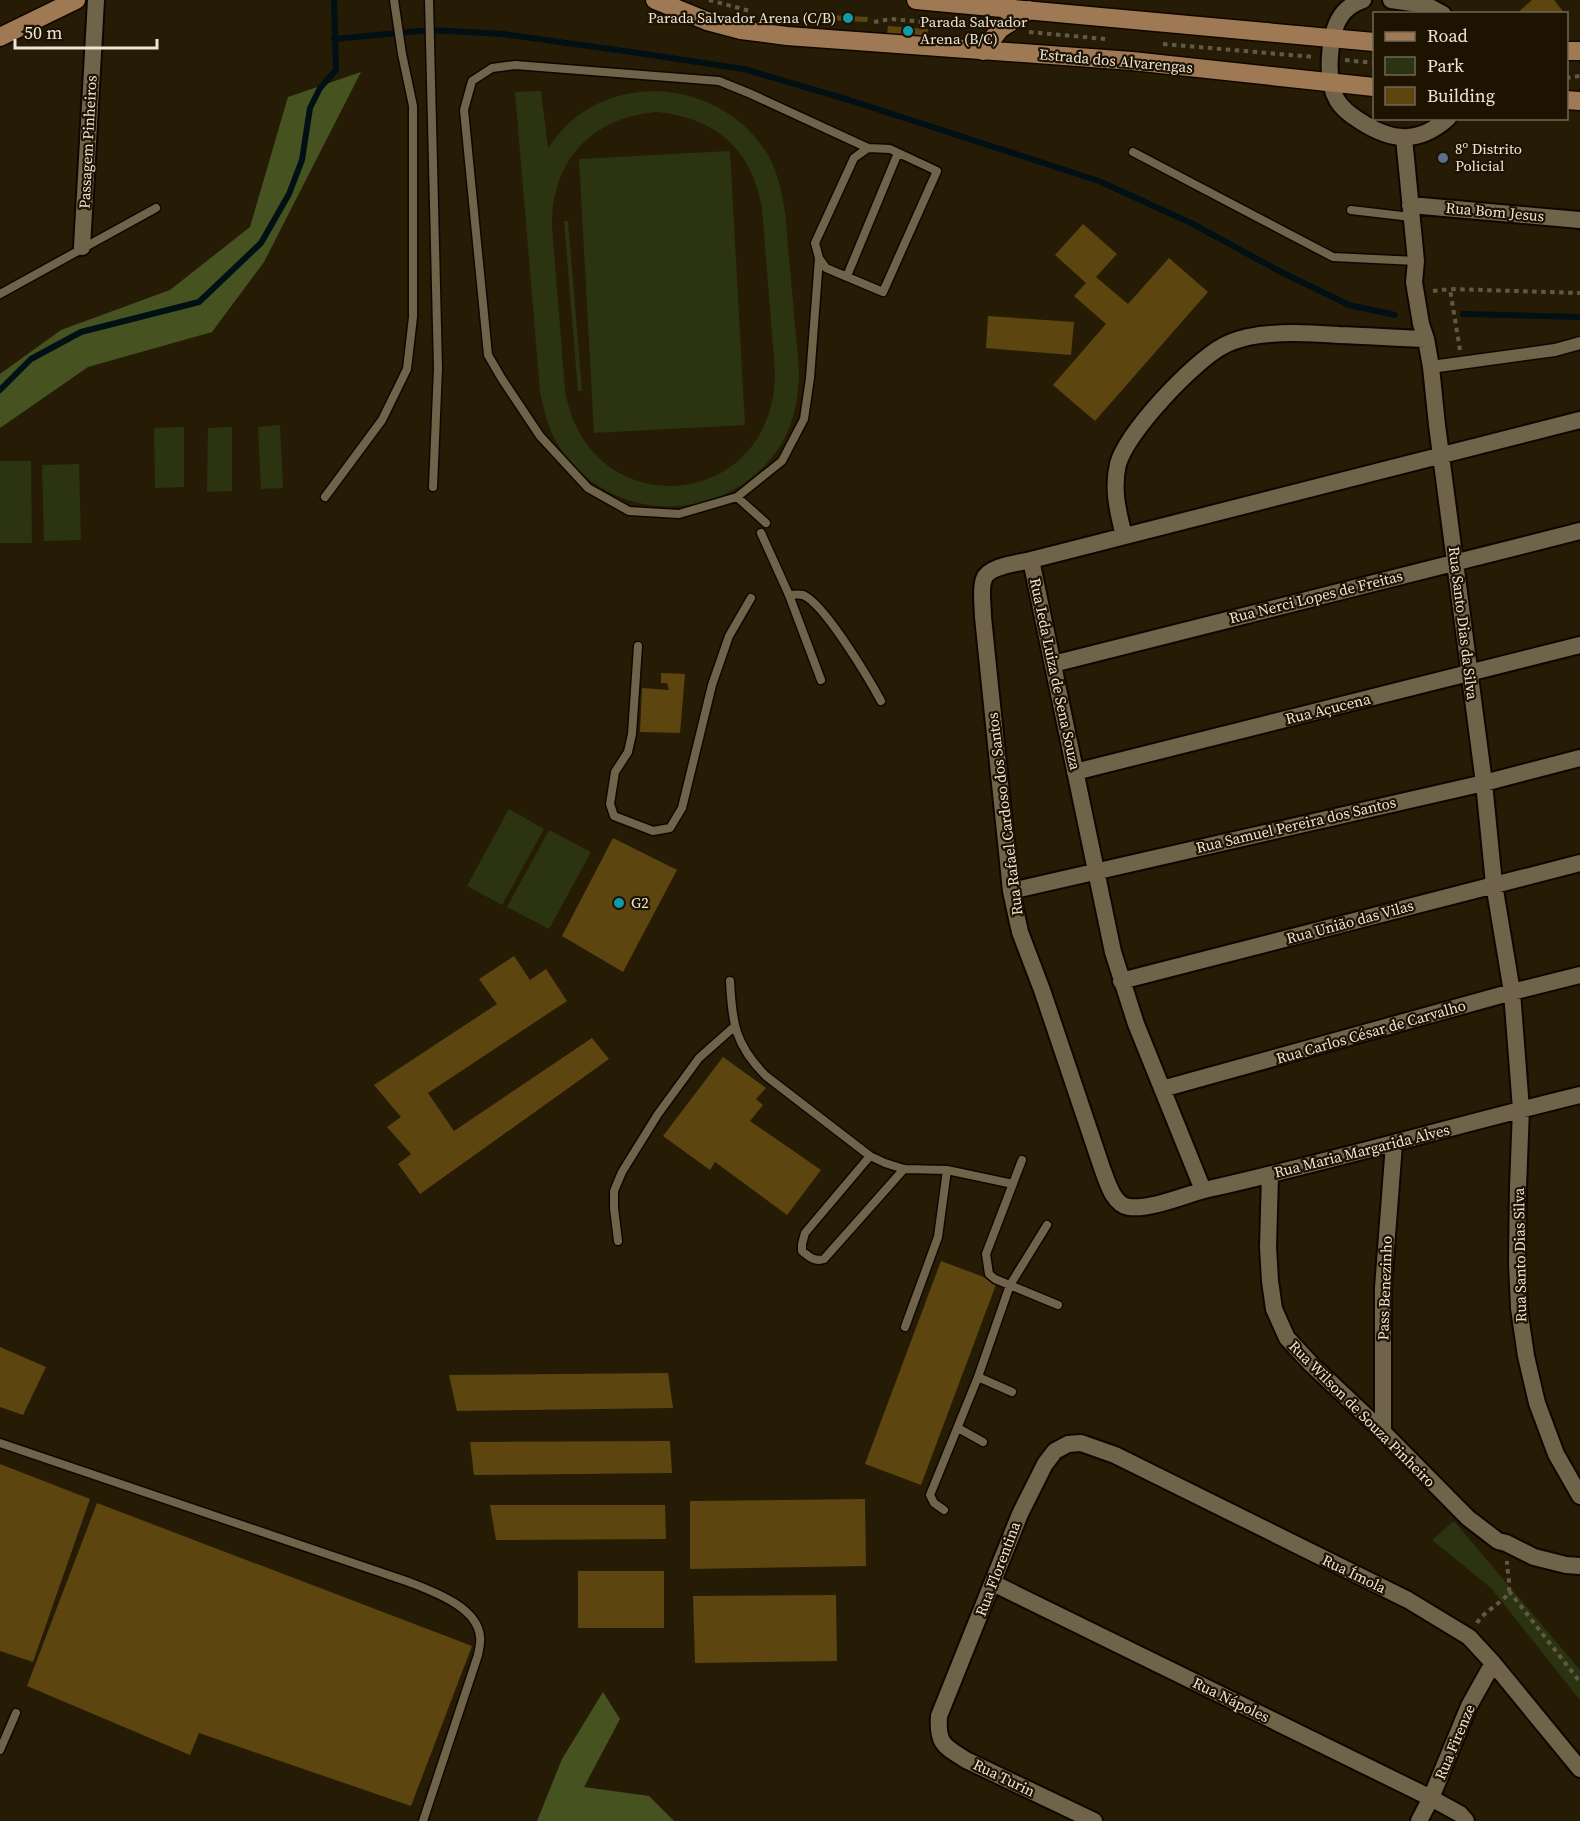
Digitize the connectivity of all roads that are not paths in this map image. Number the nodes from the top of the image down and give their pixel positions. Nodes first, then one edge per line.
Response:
1 (76, 0) edge
2 (96, 0) edge
3 (394, 0) edge
4 (429, 0) edge
5 (655, 0) edge
6 (915, 0) edge
7 (1342, 0) edge
8 (1363, 0) edge
9 (1391, 0) edge
10 (1031, 5) edge
11 (1439, 12) edge
12 (1334, 30) junction
13 (0, 37) edge
14 (1373, 42) edge
15 (983, 51) junction
16 (1331, 82) junction
17 (1373, 87) edge
18 (1445, 120) edge
19 (1404, 138) junction
20 (868, 148) junction
21 (1133, 152) dead end
22 (898, 153) junction
23 (156, 208) dead end
24 (1351, 210) dead end
25 (1410, 211) junction
26 (1580, 220) edge
27 (82, 247) junction
28 (819, 258) junction
29 (1416, 261) junction
30 (847, 276) junction
31 (0, 294) edge
32 (1423, 332) junction
33 (1580, 343) edge
34 (1431, 367) junction
35 (1580, 420) edge
36 (1440, 454) junction
37 (433, 487) dead end
38 (325, 497) dead end
39 (737, 497) junction
40 (765, 524) dead end
41 (1580, 531) edge
42 (761, 533) dead end
43 (1124, 536) junction
44 (1031, 560) junction
45 (1455, 561) junction
46 (789, 596) junction
47 (751, 598) dead end
48 (1580, 645) edge
49 (638, 646) dead end
50 (1053, 664) junction
51 (1469, 674) junction
52 (820, 680) dead end
53 (881, 701) dead end
54 (1580, 759) edge
55 (1075, 772) junction
56 (1484, 783) junction
57 (1580, 863) edge
58 (1095, 871) junction
59 (1494, 884) junction
60 (1011, 891) junction
61 (1580, 975) edge
62 (730, 981) dead end
63 (1121, 981) junction
64 (1512, 992) junction
65 (735, 1026) junction
66 (1162, 1089) junction
67 (1580, 1095) edge
68 (1521, 1109) junction
69 (1394, 1144) junction
70 (870, 1156) junction
71 (1022, 1160) dead end
72 (904, 1169) junction
73 (947, 1170) junction
74 (1270, 1175) junction
75 (1013, 1184) junction
76 (1203, 1190) junction
77 (1143, 1208) joint
78 (1047, 1225) dead end
79 (618, 1241) dead end
80 (1010, 1285) junction
81 (1058, 1305) dead end
82 (905, 1327) dead end
83 (978, 1377) junction
84 (1012, 1392) dead end
85 (958, 1428) junction
86 (1383, 1432) junction
87 (983, 1442) dead end
88 (0, 1443) edge
89 (1081, 1443) joint
90 (1580, 1496) edge
91 (944, 1510) dead end
92 (1580, 1566) edge
93 (993, 1583) junction
94 (1493, 1663) junction
95 (16, 1713) dead end
96 (939, 1716) joint
97 (0, 1750) edge
98 (1580, 1769) edge
99 (1431, 1798) junction
100 (423, 1821) edge
101 (1094, 1821) edge
102 (1419, 1821) edge
103 (1466, 1821) edge

1 - 13 main road
2 - 27 street, Passagem Pinheiros
3 - 38 lane
4 - 37 lane
5 - 15 main road, Estrada dos Alvarengas
6 - 10 main road
7 - 12 street
8 - 12 street
9 - 11 street
10 - 12 main road
10 - 15 main road
12 - 14 main road
12 - 16 street
15 - 16 main road, Estrada dos Alvarengas
16 - 17 main road, Estrada dos Alvarengas
16 - 19 street
18 - 19 street
19 - 25 street, Rua Santo Dias da Silva
20 - 22 lane
20 - 28 lane
20 - 39 lane
21 - 29 lane
22 - 30 lane
22 - 30 lane
23 - 27 lane
24 - 25 lane
25 - 26 street, Rua Bom Jesus
25 - 29 street, Rua Santo Dias da Silva
27 - 31 lane
28 - 30 lane
28 - 39 lane
29 - 32 street, Rua Santo Dias da Silva
32 - 34 street, Rua Santo Dias da Silva
32 - 43 street
33 - 34 street
34 - 36 street, Rua Santo Dias da Silva
35 - 36 street, Rua Ieda Luiza de Sena Souza
36 - 43 street, Rua Ieda Luiza de Sena Souza
36 - 45 street, Rua Santo Dias da Silva
39 - 40 lane
41 - 45 street, Rua Nerci Lopes de Freitas
42 - 46 lane
43 - 44 street, Rua Ieda Luiza de Sena Souza
44 - 50 street, Rua Ieda Luiza de Sena Souza
44 - 60 street, Rua Rafael Cardoso dos Santos
45 - 50 street, Rua Nerci Lopes de Freitas
45 - 51 street, Rua Santo Dias da Silva
46 - 52 lane
46 - 53 lane
47 - 49 lane
48 - 51 street, Rua Açucena
50 - 55 street, Rua Ieda Luiza de Sena Souza
51 - 55 street, Rua Açucena
51 - 56 street, Rua Santo Dias da Silva
54 - 56 street, Rua Samuel Pereira dos Santos
55 - 58 street, Rua Ieda Luiza de Sena Souza
56 - 58 street, Rua Samuel Pereira dos Santos
56 - 59 street, Rua Santo Dias da Silva
57 - 59 street, Rua União das Vilas
58 - 60 street, Rua Samuel Pereira dos Santos
58 - 63 street, Rua Ieda Luiza de Sena Souza
59 - 63 street, Rua União das Vilas
59 - 64 street, Rua Santo Dias da Silva
60 - 77 street, Rua Rafael Cardoso dos Santos
61 - 64 street, Rua Carlos César de Carvalho
62 - 65 lane
63 - 66 street, Rua Ieda Luiza de Sena Souza
64 - 66 street, Rua Carlos César de Carvalho
64 - 68 street, Rua Santo Dias da Silva
65 - 70 lane
65 - 79 lane
66 - 76 street, Rua Ieda Luiza de Sena Souza
67 - 68 street, Rua Maria Margarida Alves
68 - 69 street, Rua Maria Margarida Alves
68 - 90 street, Rua Santo Dias Silva
69 - 74 street, Rua Maria Margarida Alves
69 - 86 street, Pass Benezinho
70 - 72 lane
70 - 72 lane
71 - 75 lane
72 - 73 lane
73 - 75 lane
73 - 82 lane
74 - 76 street, Rua Maria Margarida Alves
74 - 86 street, Rua Wilson de Souza Pinheiro
75 - 80 lane
76 - 77 street, Rua Maria Margarida Alves
78 - 80 lane
80 - 81 lane
80 - 83 lane
83 - 84 lane
83 - 85 lane
85 - 87 lane
85 - 91 lane
86 - 92 street, Rua Wilson de Souza Pinheiro
88 - 100 lane
89 - 93 street, Rua Florentina
89 - 94 street, Rua Ímola
93 - 96 street, Rua Florentina
93 - 99 street, Rua Nápoles
94 - 98 street, Rua Ímola
94 - 99 street, Rua Firenze
95 - 97 lane
96 - 101 street, Rua Turin
99 - 102 street, Rua Firenze
99 - 103 street, Rua Nápoles

